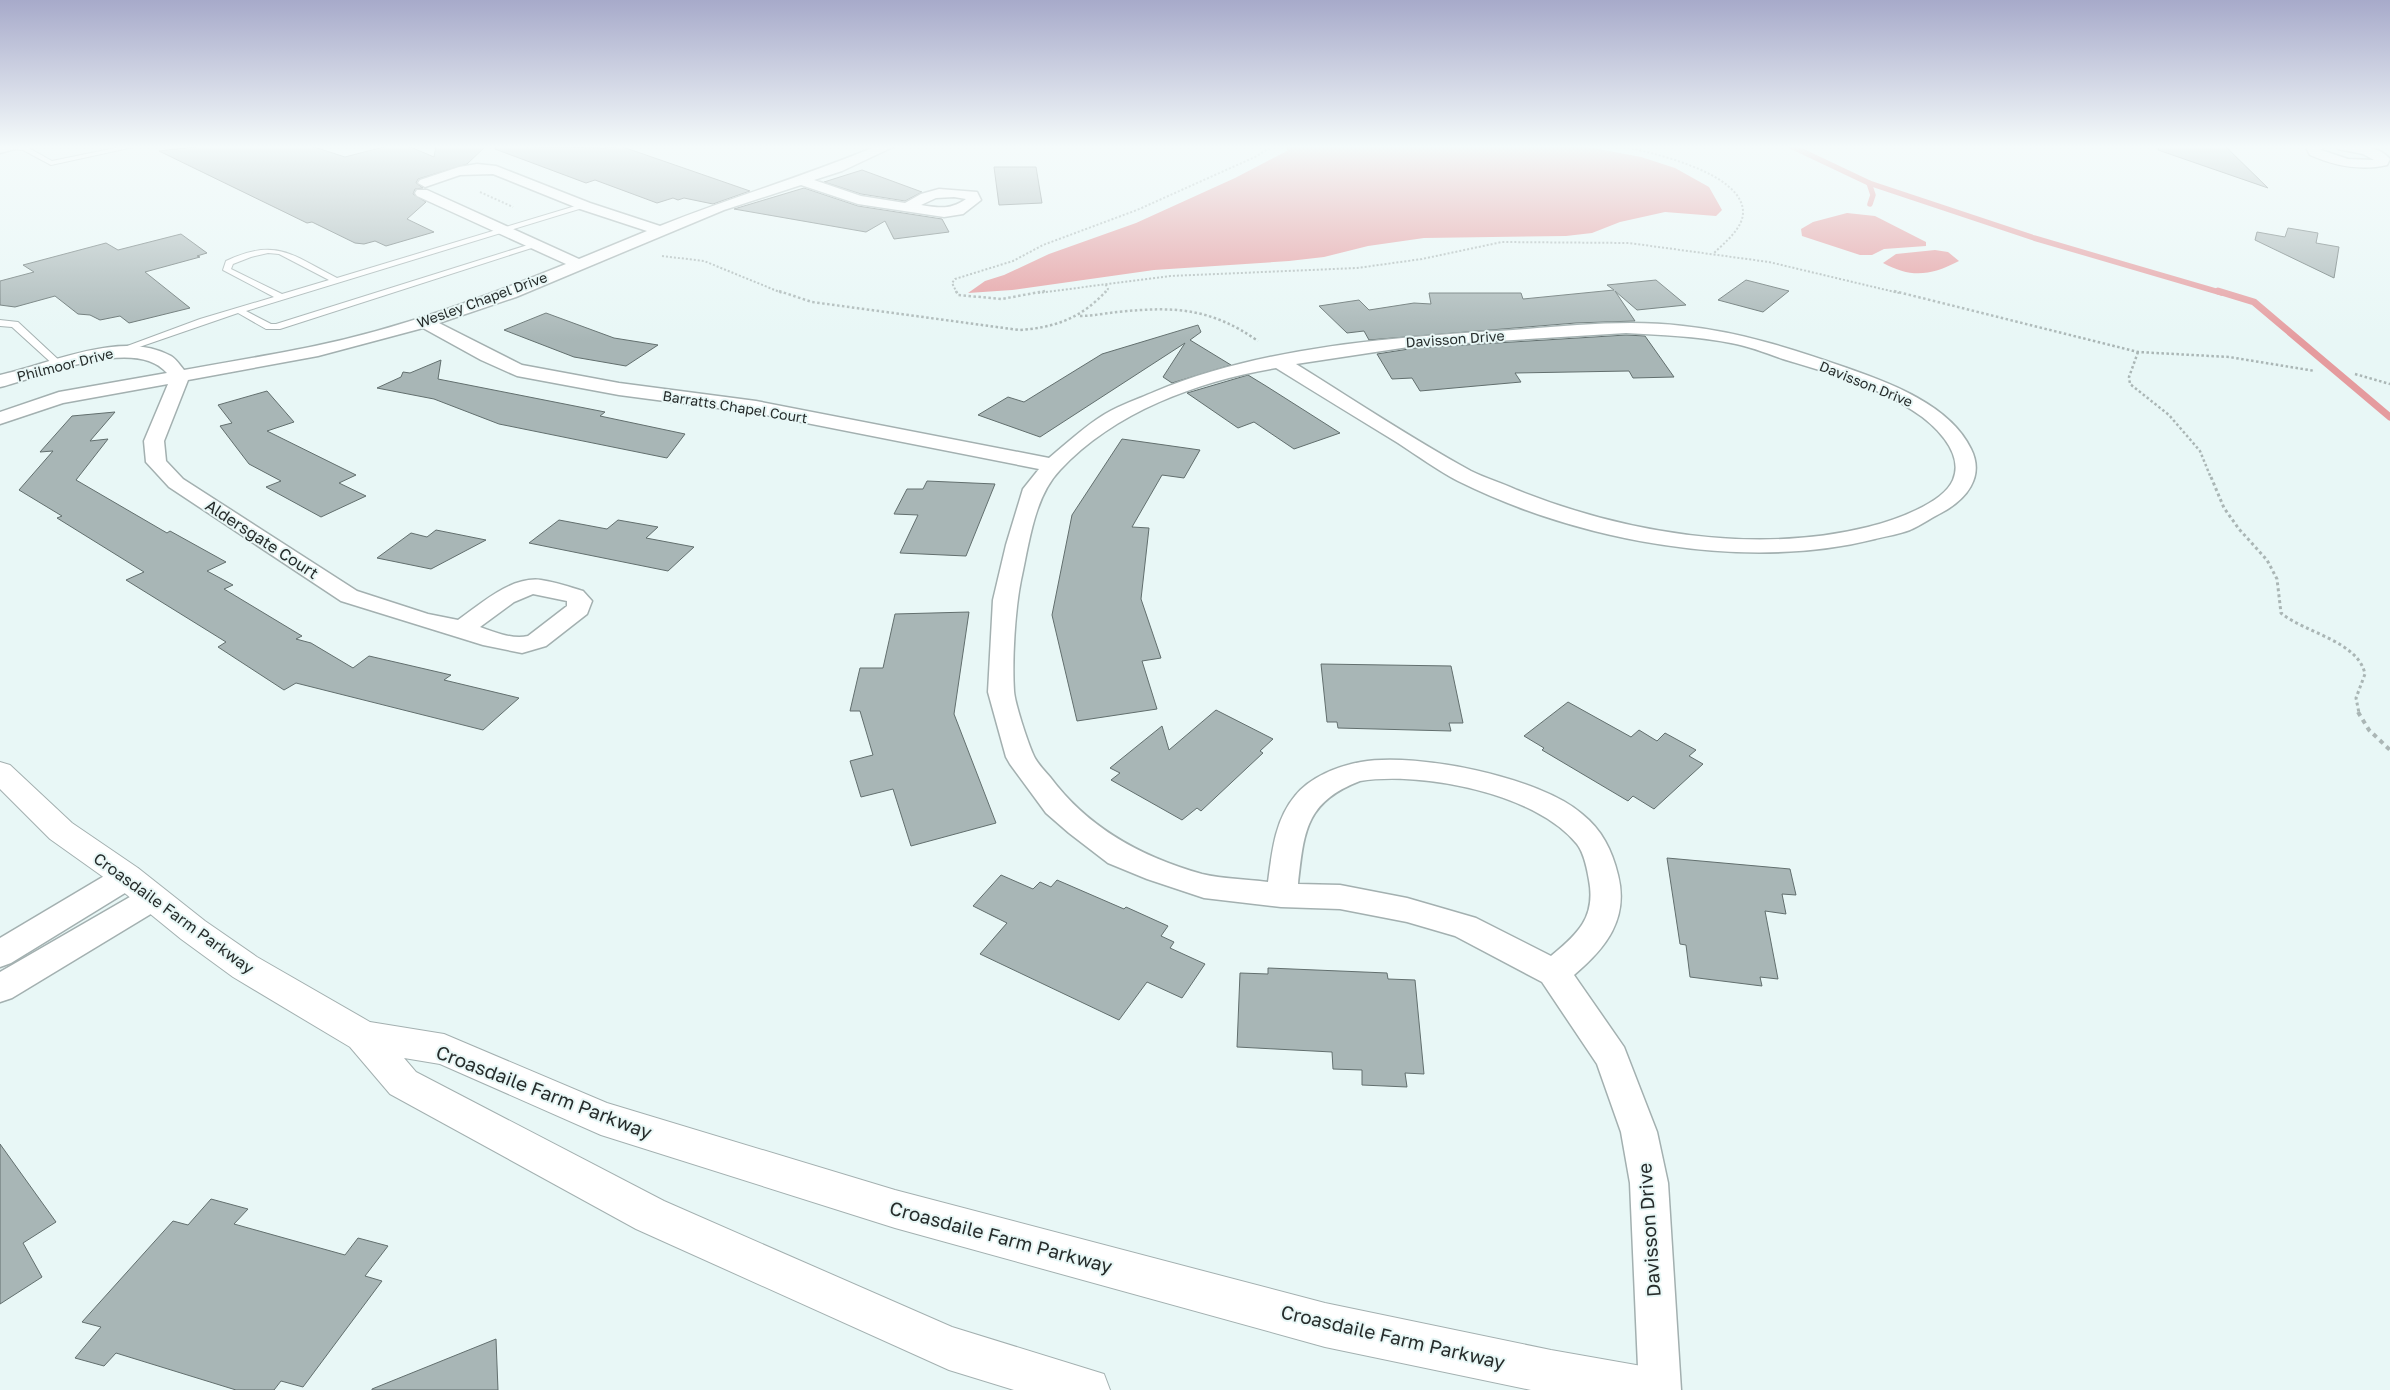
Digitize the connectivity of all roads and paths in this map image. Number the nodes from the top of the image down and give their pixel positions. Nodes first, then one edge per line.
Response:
1 (462, 211) edge
2 (568, 211) edge
3 (600, 211) edge
4 (710, 211) edge
5 (1135, 211) edge
6 (1744, 211) edge
7 (503, 230) junction
8 (658, 230) junction
9 (537, 246) junction
10 (1712, 254) junction
11 (658, 255) dead end
12 (578, 264) junction
13 (336, 281) junction
14 (1105, 283) junction
15 (281, 297) junction
16 (238, 310) junction
17 (1080, 316) junction
18 (426, 322) junction
19 (0, 323) edge
20 (116, 352) junction
21 (2138, 352) junction
22 (1279, 362) junction
23 (59, 365) junction
24 (2315, 371) dead end
25 (2355, 374) dead end
26 (180, 377) junction
27 (0, 381) edge
28 (2390, 384) edge
29 (59, 398) junction
30 (0, 404) edge
31 (0, 418) edge
32 (1053, 465) junction
33 (462, 629) dead end
34 (2390, 750) edge
35 (0, 772) edge
36 (140, 888) junction
37 (1281, 895) junction
38 (0, 954) edge
39 (1554, 973) junction
40 (0, 988) edge
41 (363, 1036) junction
42 (1088, 1390) edge
43 (1653, 1390) edge
44 (1660, 1390) edge

1 - 7 street
2 - 7 lane
3 - 8 street
4 - 8 street, Wesley Chapel Drive
5 - 14 path
6 - 10 path
7 - 9 street
7 - 13 lane
8 - 12 street, Wesley Chapel Drive
9 - 12 street
9 - 16 lane
10 - 14 path
10 - 21 path
11 - 17 path
12 - 18 street, Wesley Chapel Drive
13 - 15 lane
13 - 15 lane
14 - 17 path
15 - 16 lane
16 - 20 lane
17 - 22 path
18 - 26 street, Wesley Chapel Drive
18 - 32 street, Barratts Chapel Court
19 - 23 lane
20 - 23 street, Philmoor Drive
20 - 26 street, Philmoor Drive
21 - 24 path
21 - 34 path
22 - 22 street, Davisson Drive
22 - 32 street, Davisson Drive
23 - 27 street, Philmoor Drive
25 - 28 path
26 - 29 street, Wesley Chapel Drive
26 - 33 street, Aldersgate Court
29 - 30 street, Wesley Chapel Drive
29 - 31 street, Wesley Chapel Drive
32 - 37 street, Davisson Drive
35 - 36 street, Croasdaile Farm Parkway
36 - 38 street
36 - 40 street
36 - 41 street, Croasdaile Farm Parkway
37 - 39 street, Davisson Drive
37 - 39 street
39 - 44 street, Davisson Drive
41 - 42 street, Croasdaile Farm Parkway
41 - 43 street, Croasdaile Farm Parkway

